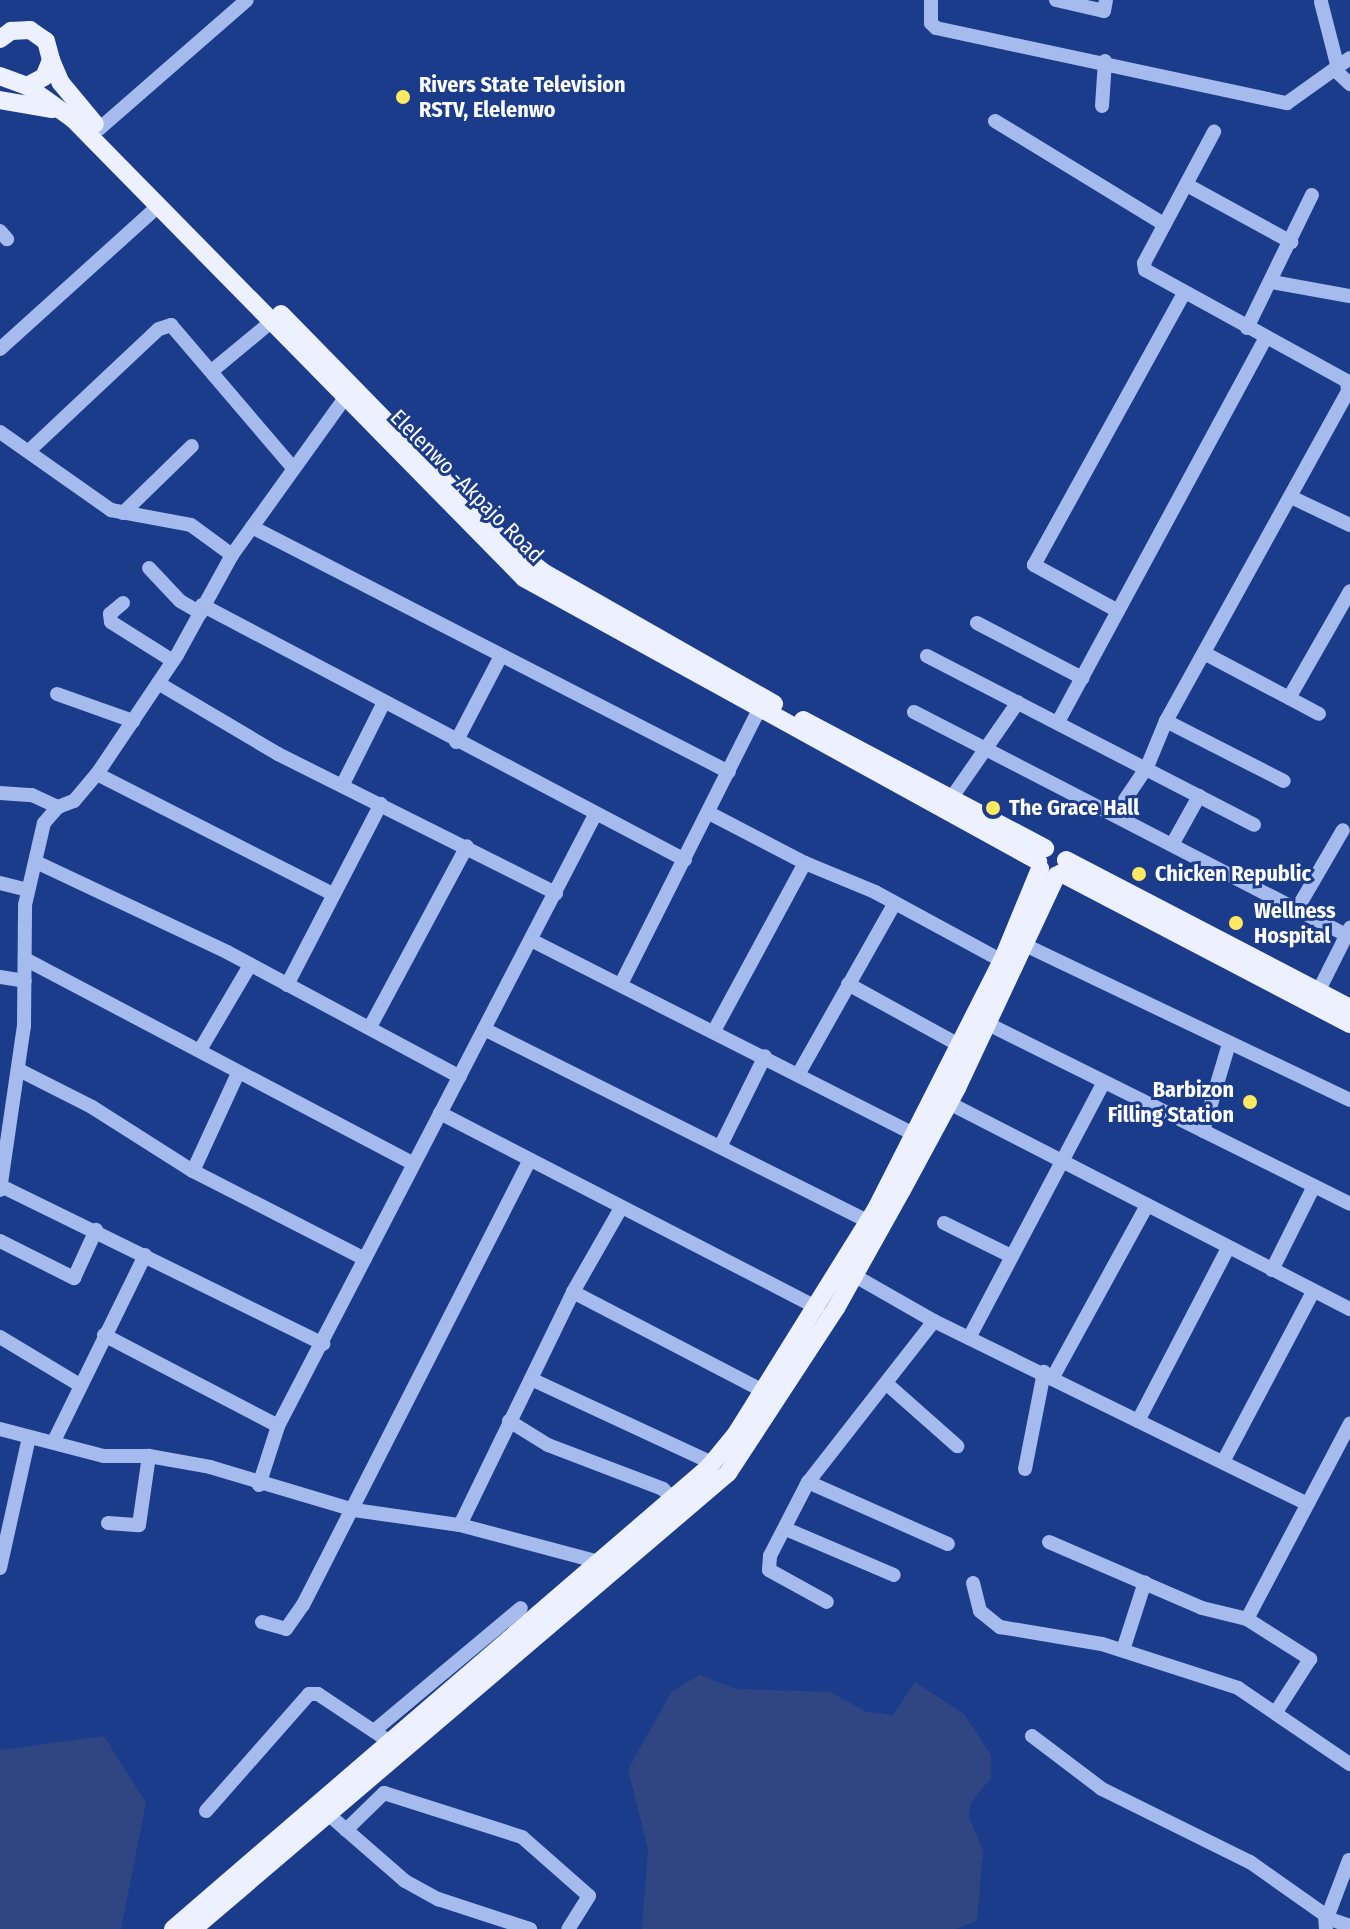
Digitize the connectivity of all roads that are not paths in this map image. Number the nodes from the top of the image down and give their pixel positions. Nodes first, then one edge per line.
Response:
1 (247, 0) edge
2 (931, 0) edge
3 (1056, 0) edge
4 (1106, 0) edge
5 (1321, 2) edge
6 (3, 32) edge
7 (1350, 58) edge
8 (51, 60) junction
9 (1105, 61) junction
10 (1336, 69) junction
11 (9, 83) edge
12 (1350, 84) edge
13 (0, 100) edge
14 (1102, 106) dead end
15 (73, 119) junction
16 (995, 121) dead end
17 (99, 129) junction
18 (1214, 132) dead end
19 (1187, 185) junction
20 (1312, 195) dead end
21 (158, 206) junction
22 (1164, 224) junction
23 (1291, 242) junction
24 (1272, 282) junction
25 (1184, 293) junction
26 (1350, 296) edge
27 (271, 322) junction
28 (1247, 328) junction
29 (1266, 338) junction
30 (0, 349) edge
31 (213, 370) junction
32 (345, 398) junction
33 (0, 432) edge
34 (192, 446) dead end
35 (31, 449) junction
36 (293, 468) junction
37 (1291, 497) junction
38 (123, 513) junction
39 (1350, 525) edge
40 (252, 527) junction
41 (232, 555) junction
42 (149, 568) dead end
43 (1350, 591) edge
44 (123, 603) dead end
45 (201, 609) junction
46 (1118, 611) junction
47 (977, 623) dead end
48 (1204, 653) junction
49 (501, 656) junction
50 (927, 656) dead end
51 (173, 661) junction
52 (1082, 678) junction
53 (158, 683) junction
54 (57, 694) dead end
55 (1289, 698) junction
56 (1018, 702) junction
57 (383, 704) junction
58 (759, 710) junction
59 (914, 712) dead end
60 (1319, 714) dead end
61 (133, 721) junction
62 (1166, 721) junction
63 (1058, 722) junction
64 (456, 742) junction
65 (987, 748) junction
66 (1147, 767) junction
67 (729, 772) junction
68 (97, 774) junction
69 (1284, 781) dead end
70 (343, 784) junction
71 (0, 793) edge
72 (1199, 796) junction
73 (950, 800) junction
74 (381, 804) junction
75 (58, 807) junction
76 (709, 813) junction
77 (1116, 813) junction
78 (595, 815) junction
79 (1254, 825) dead end
80 (1343, 830) edge
81 (1173, 843) junction
82 (467, 846) junction
83 (1014, 849) junction
84 (685, 860) junction
85 (36, 862) junction
86 (805, 863) junction
87 (1051, 864) junction
88 (0, 883) edge
89 (1085, 886) junction
90 (28, 890) junction
91 (556, 893) junction
92 (333, 894) junction
93 (1037, 901) junction
94 (893, 906) junction
95 (1297, 909) junction
96 (1348, 932) edge
97 (533, 941) junction
98 (1025, 945) junction
99 (25, 959) junction
100 (1002, 961) junction
101 (250, 965) junction
102 (0, 977) edge
103 (25, 981) junction
104 (621, 984) junction
105 (848, 984) junction
106 (287, 985) junction
107 (1318, 992) junction
108 (1350, 1008) edge
109 (988, 1024) junction
110 (1350, 1024) edge
111 (370, 1027) junction
112 (484, 1029) junction
113 (714, 1031) junction
114 (1229, 1044) junction
115 (961, 1046) junction
116 (200, 1050) junction
117 (765, 1056) junction
118 (19, 1070) junction
119 (238, 1073) junction
120 (799, 1073) junction
121 (460, 1077) junction
122 (1104, 1082) junction
123 (1350, 1100) edge
124 (949, 1103) junction
125 (440, 1113) junction
126 (1203, 1131) junction
127 (916, 1135) junction
128 (721, 1145) junction
129 (529, 1161) junction
130 (412, 1163) junction
131 (1062, 1165) junction
132 (193, 1171) junction
133 (1314, 1186) junction
134 (0, 1188) edge
135 (1350, 1204) edge
136 (1147, 1205) junction
137 (621, 1208) junction
138 (869, 1222) junction
139 (944, 1223) dead end
140 (96, 1230) junction
141 (0, 1241) edge
142 (1228, 1248) junction
143 (145, 1255) junction
144 (1011, 1256) junction
145 (365, 1259) junction
146 (1272, 1270) junction
147 (855, 1276) junction
148 (573, 1292) junction
149 (1313, 1292) junction
150 (818, 1308) junction
151 (1350, 1309) edge
152 (934, 1321) junction
153 (104, 1335) junction
154 (0, 1337) edge
155 (969, 1338) junction
156 (323, 1344) junction
157 (1048, 1375) junction
158 (531, 1379) junction
159 (887, 1384) junction
160 (80, 1385) junction
161 (763, 1391) junction
162 (509, 1421) junction
163 (1138, 1421) junction
164 (1350, 1424) edge
165 (278, 1426) junction
166 (0, 1429) edge
167 (29, 1437) junction
168 (54, 1441) junction
169 (957, 1446) dead end
170 (149, 1456) junction
171 (1224, 1460) junction
172 (712, 1463) junction
173 (1025, 1469) dead end
174 (808, 1482) junction
175 (259, 1485) junction
176 (672, 1498) junction
177 (1308, 1504) junction
178 (354, 1510) junction
179 (108, 1523) dead end
180 (460, 1525) junction
181 (786, 1529) junction
182 (1049, 1542) dead end
183 (948, 1544) dead end
184 (599, 1562) junction
185 (0, 1568) edge
186 (894, 1575) dead end
187 (1145, 1582) junction
188 (973, 1583) dead end
189 (827, 1602) dead end
190 (521, 1608) dead end
191 (1247, 1619) junction
192 (262, 1622) dead end
193 (1123, 1650) junction
194 (1276, 1712) junction
195 (382, 1736) junction
196 (1032, 1736) dead end
197 (1350, 1764) edge
198 (206, 1811) dead end
199 (328, 1814) junction
200 (346, 1830) junction
201 (266, 1857) junction
202 (1349, 1860) edge
203 (486, 1923) edge
204 (1327, 1924) edge
205 (1350, 1926) edge
206 (173, 1929) edge
207 (193, 1929) edge
208 (530, 1929) edge
209 (568, 1929) edge

1 - 17 street
2 - 9 street
3 - 4 street
5 - 10 street
6 - 8 main road, Elelenwo -Akpajo Road
7 - 10 street
8 - 11 main road
8 - 17 main road, Elelenwo -Akpajo Road
9 - 10 street
9 - 14 street
10 - 12 street
11 - 15 main road, Elelenwo -Akpajo Road
13 - 15 main road
15 - 21 main road, Elelenwo -Akpajo Road
16 - 22 street
17 - 73 main road, Elelenwo -Akpajo Road
18 - 19 street
19 - 22 street
19 - 23 street
20 - 23 street
21 - 27 main road, Elelenwo -Akpajo Road
21 - 30 street
22 - 25 street
23 - 24 street
24 - 26 street
24 - 28 street
25 - 28 street
25 - 46 street
27 - 31 street
27 - 32 main road, Elelenwo -Akpajo Road
28 - 29 street
29 - 37 street
29 - 46 street
31 - 35 street
31 - 36 street
32 - 36 street
32 - 58 main road, Elelenwo -Akpajo Road
33 - 35 street
34 - 38 street
35 - 38 street
36 - 40 street
37 - 39 street
37 - 48 street
38 - 41 street
40 - 41 street
40 - 49 street
41 - 45 street
42 - 45 street
43 - 55 street
44 - 51 street
45 - 51 street
45 - 57 street
46 - 52 street
47 - 52 street
48 - 55 street
48 - 62 street
49 - 64 street
49 - 67 street
50 - 56 street
51 - 53 street
52 - 63 street
53 - 61 street
53 - 70 street
54 - 61 street
55 - 60 street
56 - 63 street
56 - 65 street
57 - 64 street
57 - 70 street
58 - 67 street
58 - 83 main road, Elelenwo -Akpajo Road
59 - 65 street
61 - 68 street
62 - 66 street
62 - 69 street
63 - 66 street
64 - 78 street
65 - 73 street
65 - 77 street
66 - 72 street
66 - 77 street
67 - 76 street
68 - 75 street
68 - 92 street
70 - 74 street
71 - 75 street
72 - 79 street
72 - 81 street
73 - 87 main road, Elelenwo -Akpajo Road
74 - 82 street
74 - 92 street
75 - 85 street
76 - 84 street
76 - 86 street
77 - 81 street
78 - 84 street
78 - 91 street
80 - 95 street
81 - 95 street
82 - 91 street
82 - 111 street
83 - 87 main road, Elelenwo -Akpajo Road
83 - 93 main road
84 - 104 street
85 - 90 street
85 - 101 street
86 - 94 street
86 - 113 street
87 - 89 main road
87 - 93 main road
87 - 107 main road, Elelenwo -Akpajo Road
88 - 90 street
89 - 93 main road
89 - 110 main road
90 - 99 street
91 - 97 street
92 - 106 street
93 - 98 main road
93 - 100 main road
94 - 100 street
94 - 105 street
95 - 96 street
96 - 107 street
97 - 104 street
97 - 112 street
98 - 109 main road
98 - 114 street
99 - 103 street
99 - 116 street
100 - 115 main road
101 - 106 street
101 - 116 street
102 - 103 street
103 - 118 street
104 - 113 street
105 - 115 street
105 - 120 street
106 - 111 street
107 - 108 main road, Elelenwo -Akpajo Road
109 - 122 street
109 - 124 main road
111 - 121 street
112 - 121 street
112 - 128 street
113 - 117 street
114 - 123 street
114 - 126 street
115 - 127 main road
116 - 119 street
117 - 120 street
117 - 128 street
118 - 132 street
118 - 134 street
119 - 130 street
119 - 132 street
120 - 127 street
121 - 125 street
122 - 126 street
122 - 131 street
124 - 131 street
124 - 147 main road
125 - 129 street
125 - 130 street
126 - 133 street
127 - 138 main road
128 - 138 street
129 - 137 street
129 - 178 street
130 - 145 street
131 - 136 street
131 - 144 street
132 - 145 street
133 - 135 street
133 - 146 street
134 - 140 street
136 - 142 street
136 - 157 street
137 - 148 street
137 - 150 street
138 - 150 main road
139 - 144 street
140 - 141 street
140 - 143 street
142 - 146 street
142 - 163 street
143 - 153 street
143 - 156 street
144 - 155 street
145 - 156 street
146 - 149 street
147 - 152 street
147 - 199 main road
148 - 158 street
148 - 161 street
149 - 151 street
149 - 171 street
150 - 161 main road
152 - 155 street
152 - 159 street
153 - 160 street
153 - 165 street
154 - 160 street
155 - 157 street
156 - 165 street
157 - 163 street
157 - 173 street
158 - 162 street
158 - 172 street
159 - 169 street
159 - 174 street
160 - 168 street
161 - 172 main road
162 - 176 street
162 - 180 street
163 - 171 street
164 - 177 street
165 - 175 street
166 - 167 street
167 - 168 street
167 - 185 street
168 - 170 street
170 - 175 street
170 - 179 street
171 - 177 street
172 - 176 main road
174 - 181 street
174 - 183 street
175 - 178 street
176 - 184 main road
177 - 191 street
178 - 180 street
178 - 192 street
180 - 184 street
181 - 186 street
181 - 189 street
182 - 187 street
184 - 195 main road
187 - 191 street
187 - 193 street
188 - 193 street
190 - 195 street
191 - 194 street
193 - 194 street
194 - 197 street
195 - 198 street
195 - 201 main road
196 - 204 street
199 - 200 street
199 - 201 main road
200 - 203 street
200 - 209 street
201 - 206 main road
201 - 207 main road
202 - 204 street
203 - 208 street
204 - 205 street

